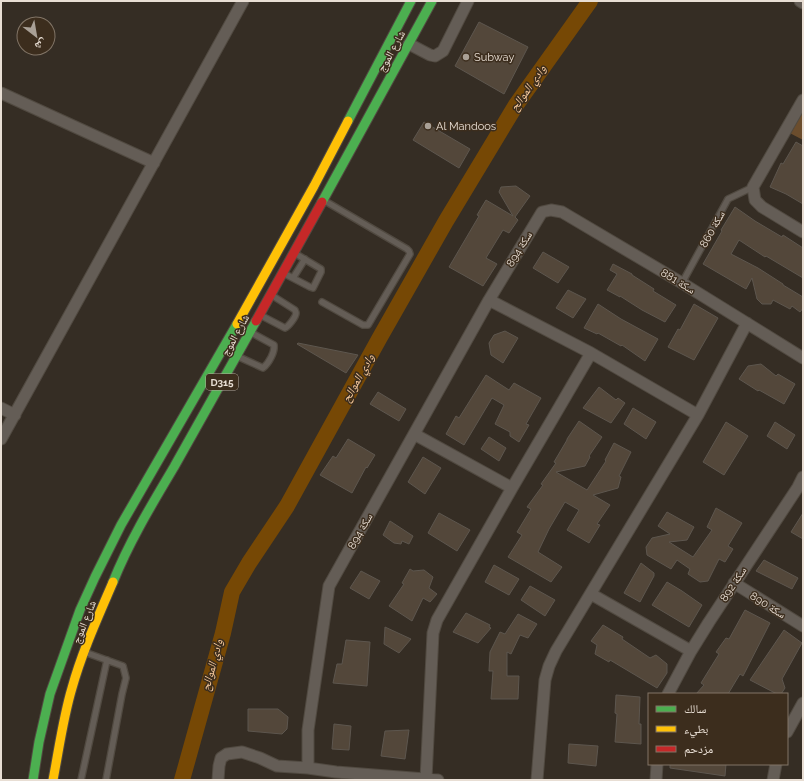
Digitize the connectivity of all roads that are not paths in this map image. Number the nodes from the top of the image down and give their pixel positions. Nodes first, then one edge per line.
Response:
1 (243, 1) edge
2 (411, 1) edge
3 (432, 1) edge
4 (468, 1) edge
5 (800, 1) edge
6 (803, 3) edge
7 (409, 44) junction
8 (1, 93) edge
9 (803, 100) edge
10 (154, 163) junction
11 (752, 187) junction
12 (324, 200) junction
13 (551, 210) joint
14 (803, 232) edge
15 (294, 253) junction
16 (305, 259) junction
17 (283, 273) junction
18 (293, 278) junction
19 (682, 283) junction
20 (271, 295) junction
21 (489, 300) junction
22 (322, 302) dead end
23 (260, 315) junction
24 (747, 323) junction
25 (250, 332) junction
26 (591, 353) junction
27 (237, 356) junction
28 (803, 358) edge
29 (1, 408) edge
30 (15, 415) junction
31 (698, 415) junction
32 (414, 434) junction
33 (1, 439) edge
34 (803, 477) edge
35 (512, 488) junction
36 (800, 489) edge
37 (734, 583) junction
38 (591, 594) junction
39 (803, 626) edge
40 (691, 651) junction
41 (84, 652) junction
42 (107, 660) junction
43 (669, 693) edge
44 (803, 703) edge
45 (788, 730) edge
46 (657, 765) edge
47 (776, 765) edge
48 (308, 768) junction
49 (426, 779) junction
50 (34, 780) edge
51 (53, 780) edge
52 (81, 780) edge
53 (106, 780) edge
54 (218, 780) edge
55 (438, 780) edge
56 (537, 780) edge
57 (656, 780) edge
58 (773, 780) edge

1 - 10 street
2 - 50 main road, شارع الموج / D315
3 - 7 main road, شارع الموج / D315
4 - 7 street
5 - 6 street
7 - 12 main road, شارع الموج / D315
8 - 10 street
9 - 11 street
10 - 30 street
11 - 14 street
11 - 19 lane, سكة 860
12 - 15 main road, شارع الموج / D315
12 - 22 lane
13 - 19 street, سكة 881
13 - 21 street, سكة 894
15 - 16 lane
15 - 17 main road, شارع الموج / D315
16 - 18 lane
16 - 18 lane
17 - 18 lane
17 - 20 main road, شارع الموج / D315
19 - 24 street, سكة 881
20 - 23 main road, شارع الموج / D315
20 - 23 lane
21 - 26 street
21 - 32 street, سكة 894
23 - 25 main road, شارع الموج / D315
24 - 28 street, سكة 881
24 - 31 street
25 - 27 main road, شارع الموج / D315
25 - 27 lane
26 - 31 street
26 - 35 street
27 - 41 main road, شارع الموج / D315
29 - 30 street
30 - 33 street
31 - 38 street
32 - 35 street
32 - 48 street, سكة 894
34 - 36 street, سكة 892
35 - 49 street
36 - 37 street, سكة 892
37 - 39 street, سكة 890
37 - 40 street, سكة 892
38 - 40 street
38 - 56 street
40 - 43 street, سكة 892
41 - 42 lane
41 - 51 main road, شارع الموج / D315
42 - 52 lane
42 - 53 lane
44 - 45 street
46 - 57 street
47 - 58 street
48 - 49 street
48 - 54 street
49 - 55 street

